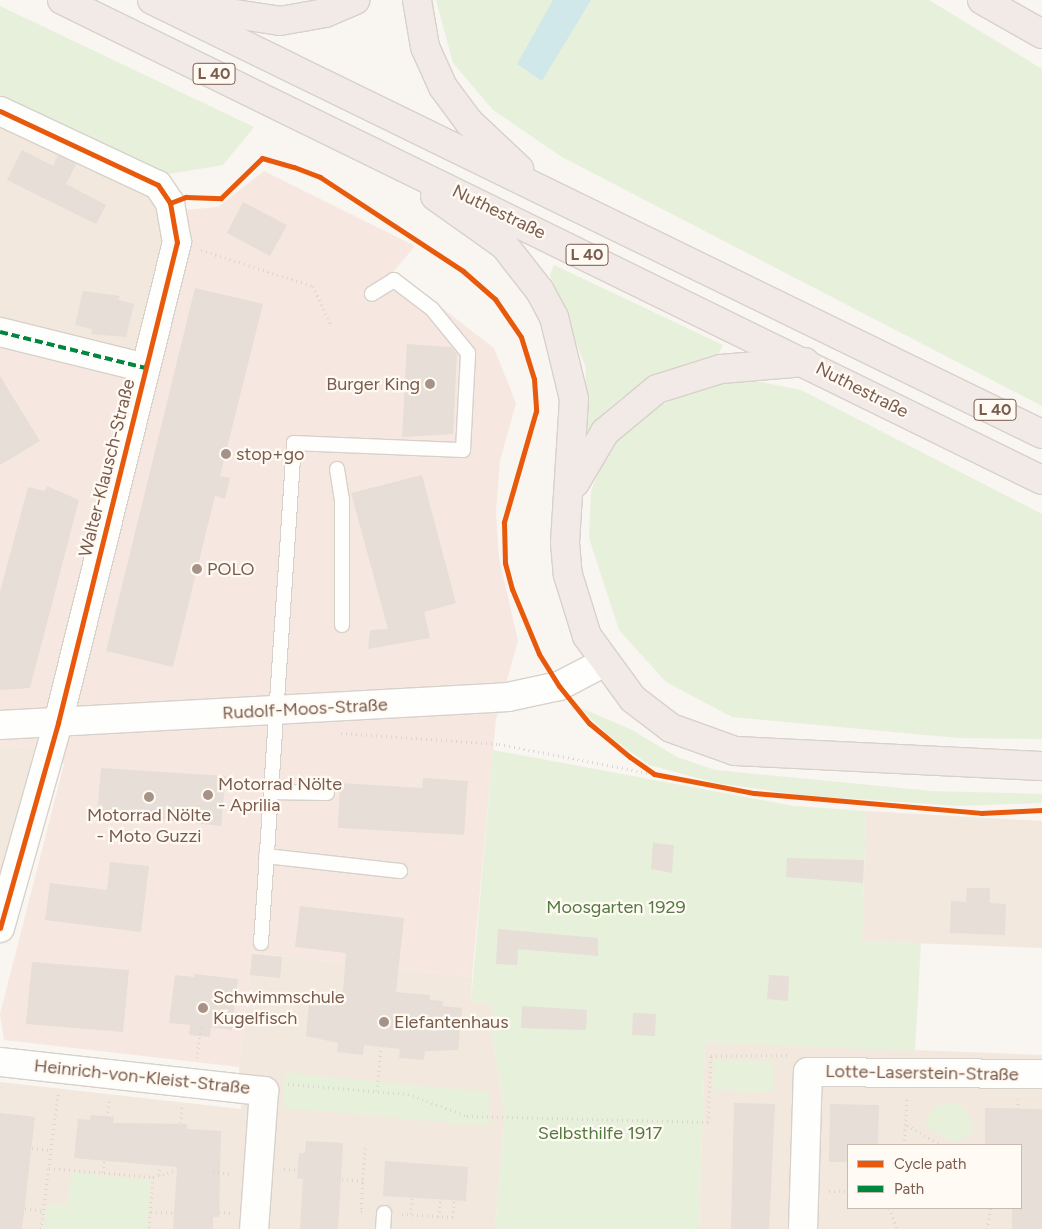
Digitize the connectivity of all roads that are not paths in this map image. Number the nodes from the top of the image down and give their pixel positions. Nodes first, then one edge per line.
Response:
1 (62, 0) edge
2 (153, 0) edge
3 (355, 0) edge
4 (417, 0) edge
5 (982, 0) edge
6 (1042, 34) edge
7 (0, 111) edge
8 (366, 147) junction
9 (538, 187) junction
10 (372, 294) dead end
11 (0, 332) edge
12 (807, 362) junction
13 (146, 368) junction
14 (1042, 434) edge
15 (337, 468) dead end
16 (1042, 480) edge
17 (567, 511) junction
18 (342, 625) dead end
19 (603, 663) junction
20 (279, 710) junction
21 (58, 723) junction
22 (0, 725) edge
23 (1042, 766) edge
24 (271, 792) junction
25 (327, 793) dead end
26 (266, 856) junction
27 (400, 871) dead end
28 (0, 928) edge
29 (261, 943) dead end
30 (0, 1062) edge
31 (1042, 1074) edge
32 (384, 1213) dead end
33 (254, 1229) edge
34 (383, 1229) edge
35 (803, 1229) edge

1 - 8 highway, Nuthestraße / L 40
2 - 3 highway
2 - 9 highway, L 40
4 - 9 highway
5 - 6 highway
7 - 13 street, Walter-Klausch-Straße
8 - 12 highway, Nuthestraße / L 40
8 - 17 highway
9 - 14 highway, L 40
10 - 20 lane
11 - 13 street
12 - 16 highway, Nuthestraße / L 40
12 - 17 highway
13 - 21 street, Walter-Klausch-Straße
15 - 18 lane
17 - 19 highway
19 - 20 street, Rudolf-Moos-Straße
19 - 23 highway
20 - 21 street, Rudolf-Moos-Straße
20 - 24 lane
21 - 22 street, Rudolf-Moos-Straße
21 - 28 street, Walter-Klausch-Straße
24 - 25 lane
24 - 26 lane
26 - 27 lane
26 - 29 lane
30 - 33 street, Heinrich-von-Kleist-Straße
31 - 35 street, Lotte-Laserstein-Straße
32 - 34 lane

